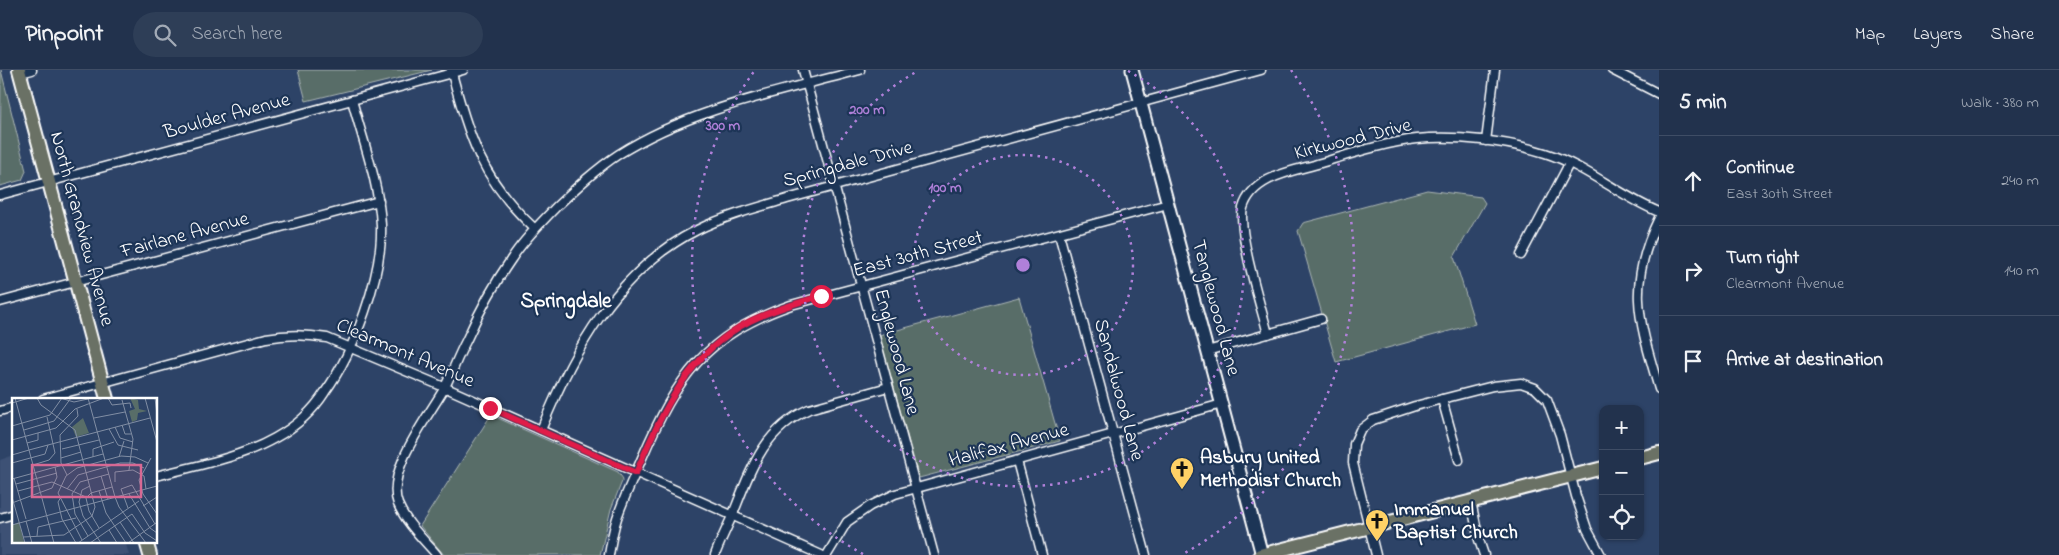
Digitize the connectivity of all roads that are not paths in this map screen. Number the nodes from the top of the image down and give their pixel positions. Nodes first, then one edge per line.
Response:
1 (463, 70) edge
2 (803, 70) edge
3 (860, 70) edge
4 (1132, 70) edge
5 (1261, 70) edge
6 (1496, 70) edge
7 (1612, 70) edge
8 (24, 71) edge
9 (452, 71) edge
10 (807, 84) junction
11 (1659, 94) edge
12 (352, 100) junction
13 (1141, 102) junction
14 (1486, 142) junction
15 (1570, 164) junction
16 (49, 182) junction
17 (834, 186) junction
18 (0, 195) edge
19 (379, 201) junction
20 (1168, 204) junction
21 (1659, 212) edge
22 (1659, 218) edge
23 (535, 229) junction
24 (1059, 234) junction
25 (1521, 255) dead end
26 (76, 282) junction
27 (862, 287) junction
28 (0, 302) edge
29 (1322, 319) dead end
30 (1268, 334) junction
31 (350, 347) junction
32 (1207, 350) junction
33 (103, 382) junction
34 (888, 387) junction
35 (444, 388) junction
36 (1659, 389) edge
37 (47, 398) edge
38 (108, 398) edge
39 (1442, 399) junction
40 (1222, 404) junction
41 (541, 430) junction
42 (1113, 434) junction
43 (1659, 453) edge
44 (1644, 457) edge
45 (1459, 460) dead end
46 (1017, 461) junction
47 (1599, 469) edge
48 (636, 473) junction
49 (158, 475) edge
50 (1570, 476) junction
51 (916, 488) junction
52 (1471, 501) junction
53 (732, 516) junction
54 (1369, 528) junction
55 (146, 542) edge
56 (150, 555) edge
57 (437, 555) edge
58 (608, 555) edge
59 (715, 555) edge
60 (821, 555) edge
61 (827, 555) edge
62 (934, 555) edge
63 (1042, 555) edge
64 (1146, 555) edge
65 (1261, 555) edge
66 (1376, 555) edge
67 (1484, 555) edge
68 (1601, 555) edge

1 - 9 street, Boulder Avenue
2 - 10 street, Englewood Lane
3 - 10 street
4 - 13 main road, Tanglewood Lane
5 - 13 street, Springdale Drive
6 - 14 street
7 - 11 street
8 - 16 main road, North Grandview Avenue
9 - 12 street, Boulder Avenue
9 - 23 street
10 - 17 street, Englewood Lane
10 - 23 street
12 - 16 street, Boulder Avenue
12 - 19 street
13 - 17 street, Springdale Drive
13 - 20 main road, Tanglewood Lane
14 - 15 street, Kirkwood Drive
14 - 30 street, Kirkwood Drive
15 - 21 street, Kirkwood Drive
15 - 25 street
16 - 18 street, Boulder Avenue
16 - 26 main road, North Grandview Avenue
17 - 27 street, Englewood Lane
17 - 41 street, Springdale Drive
19 - 26 street, Fairlane Avenue
19 - 31 street
20 - 24 street, East 30th Street
20 - 32 main road, Tanglewood Lane
22 - 36 street
23 - 35 street
24 - 27 street, East 30th Street
24 - 42 street, Sandalwood Lane
26 - 28 street, Fairlane Avenue
26 - 33 main road, North Grandview Avenue
27 - 34 street, Englewood Lane
27 - 48 street, East 30th Street
29 - 30 street
30 - 32 street
31 - 33 street, Clearmont Avenue
31 - 35 street, Clearmont Avenue
31 - 49 street
32 - 40 main road, Tanglewood Lane
33 - 37 street, Clearmont Avenue
33 - 38 main road, North Grandview Avenue
34 - 51 street, Englewood Lane
34 - 53 street
35 - 41 street, Clearmont Avenue
35 - 57 street
39 - 45 street
39 - 50 street
39 - 54 street
40 - 42 street, Halifax Avenue
40 - 65 main road, Tanglewood Lane
41 - 48 street, Clearmont Avenue
42 - 46 street, Halifax Avenue
42 - 64 street, Sandalwood Lane
43 - 44 main road
46 - 51 street, Halifax Avenue
46 - 63 street
47 - 50 main road
48 - 53 street, Clearmont Avenue
48 - 58 street, East 30th Street
50 - 52 main road
50 - 68 street
51 - 61 street, Halifax Avenue
51 - 62 street, Englewood Lane
52 - 54 main road
52 - 67 street
53 - 59 street
53 - 60 street, Clearmont Avenue
54 - 65 main road
54 - 66 street
55 - 56 main road

